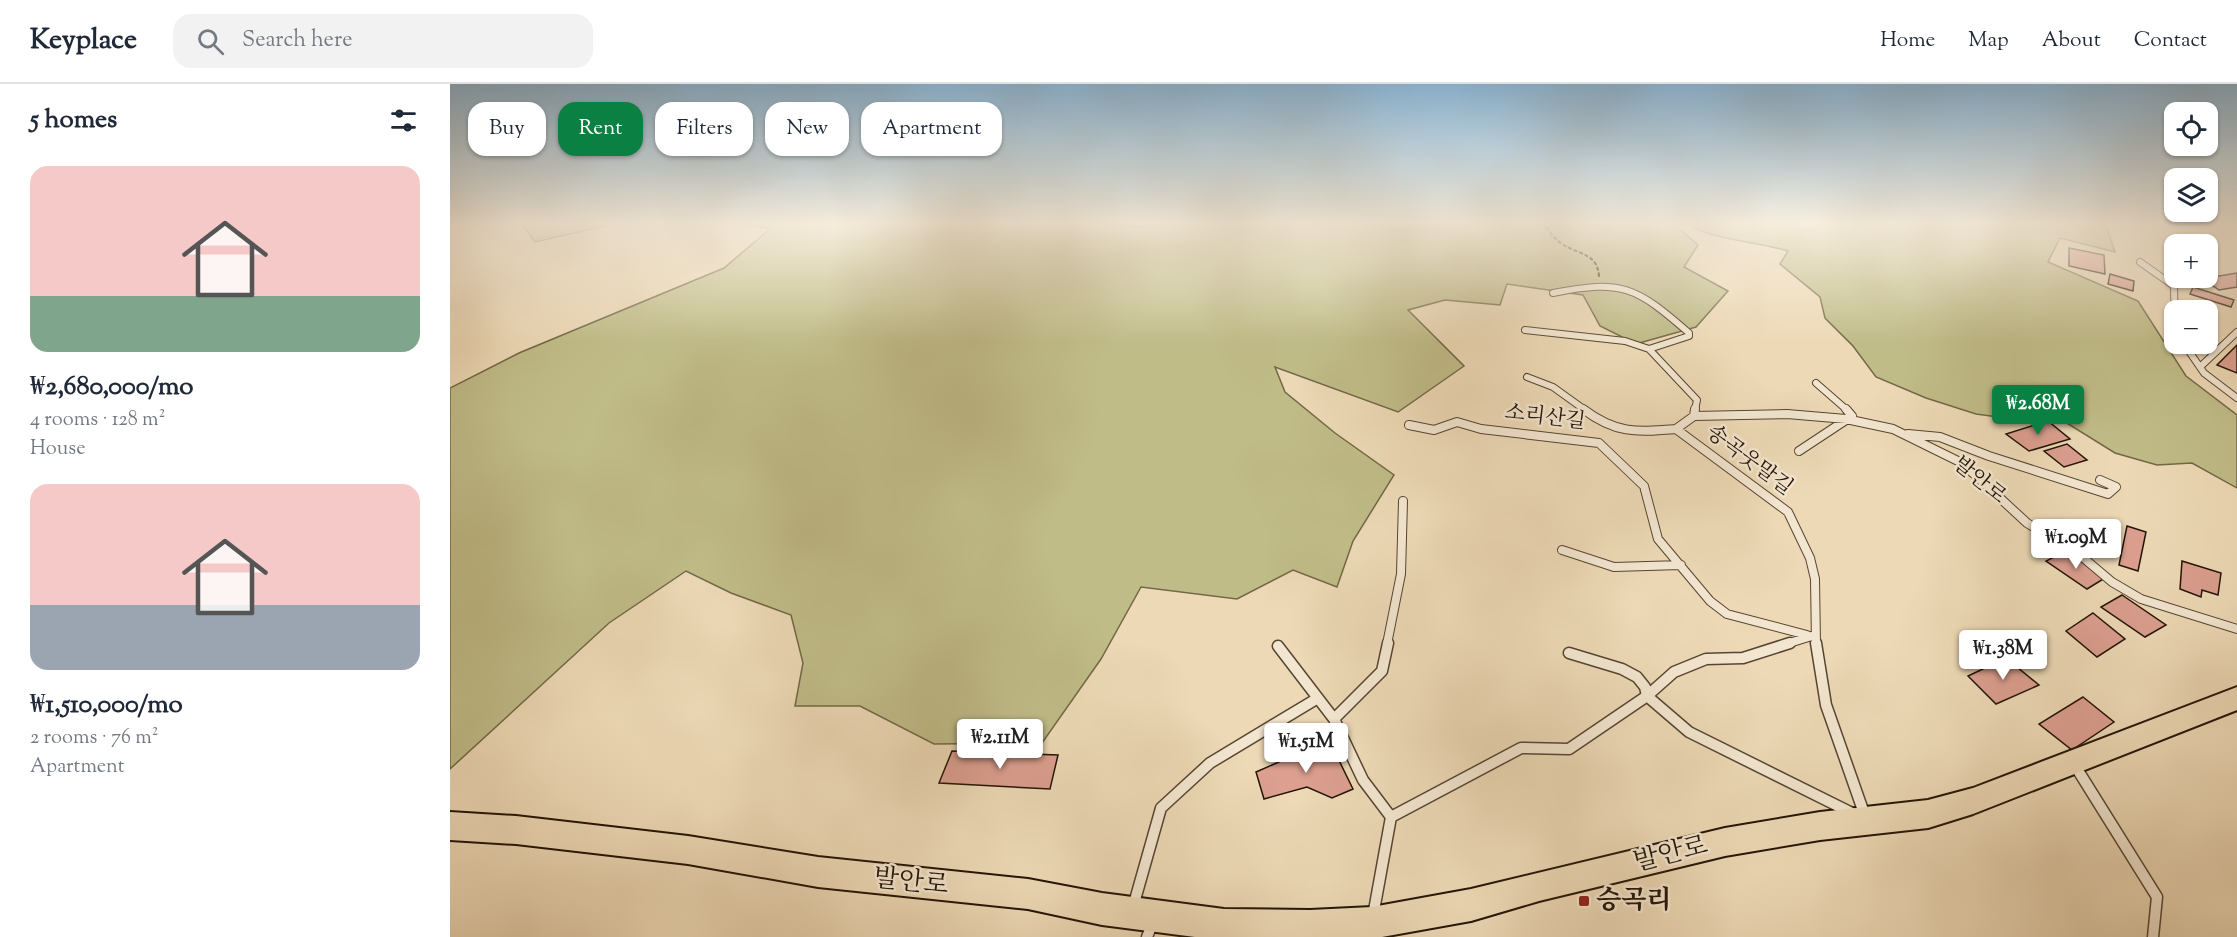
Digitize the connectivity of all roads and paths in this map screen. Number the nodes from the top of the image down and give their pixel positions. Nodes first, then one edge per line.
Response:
1 (1597, 263) edge
2 (2141, 263) edge
3 (1604, 285) junction
4 (1553, 293) dead end
5 (2174, 300) edge
6 (1525, 330) dead end
7 (2237, 332) edge
8 (1649, 349) junction
9 (2191, 354) edge
10 (2200, 367) junction
11 (1527, 377) dead end
12 (1816, 382) dead end
13 (2237, 398) edge
14 (1694, 416) junction
15 (1846, 419) junction
16 (1409, 425) dead end
17 (1676, 429) junction
18 (1900, 433) junction
19 (1799, 451) dead end
20 (2100, 480) dead end
21 (1403, 501) dead end
22 (1562, 550) dead end
23 (1681, 565) junction
24 (2237, 629) edge
25 (1815, 635) junction
26 (1278, 646) dead end
27 (1569, 653) dead end
28 (1647, 696) junction
29 (1318, 698) junction
30 (2237, 698) edge
31 (1334, 719) junction
32 (2073, 763) junction
33 (1391, 817) junction
34 (1867, 820) junction
35 (450, 826) edge
36 (1144, 922) edge
37 (1351, 928) edge
38 (2153, 937) edge

1 - 3 path
2 - 5 lane
3 - 4 lane
3 - 8 lane
6 - 8 lane
7 - 10 lane
8 - 14 lane, 송곡웃말길
9 - 10 lane
10 - 13 lane
11 - 17 lane
12 - 15 lane
14 - 15 lane, 발안로
14 - 17 lane, 송곡웃말길
15 - 18 lane, 발안로
15 - 19 lane, 송곡웃말길
16 - 23 lane, 소리산길
17 - 25 lane, 송곡웃말길
18 - 20 lane
18 - 24 lane, 발안로
21 - 31 lane
22 - 23 lane
23 - 25 lane, 소리산길
25 - 28 lane
25 - 34 lane, 송곡웃말길
26 - 29 lane
27 - 28 lane
28 - 33 lane
28 - 34 lane
29 - 31 lane
29 - 36 lane
30 - 32 main road, 발안로
31 - 33 lane
32 - 34 main road, 발안로
32 - 38 lane
33 - 37 lane
34 - 37 main road, 발안로
35 - 36 main road, 발안로
36 - 37 main road, 발안로

